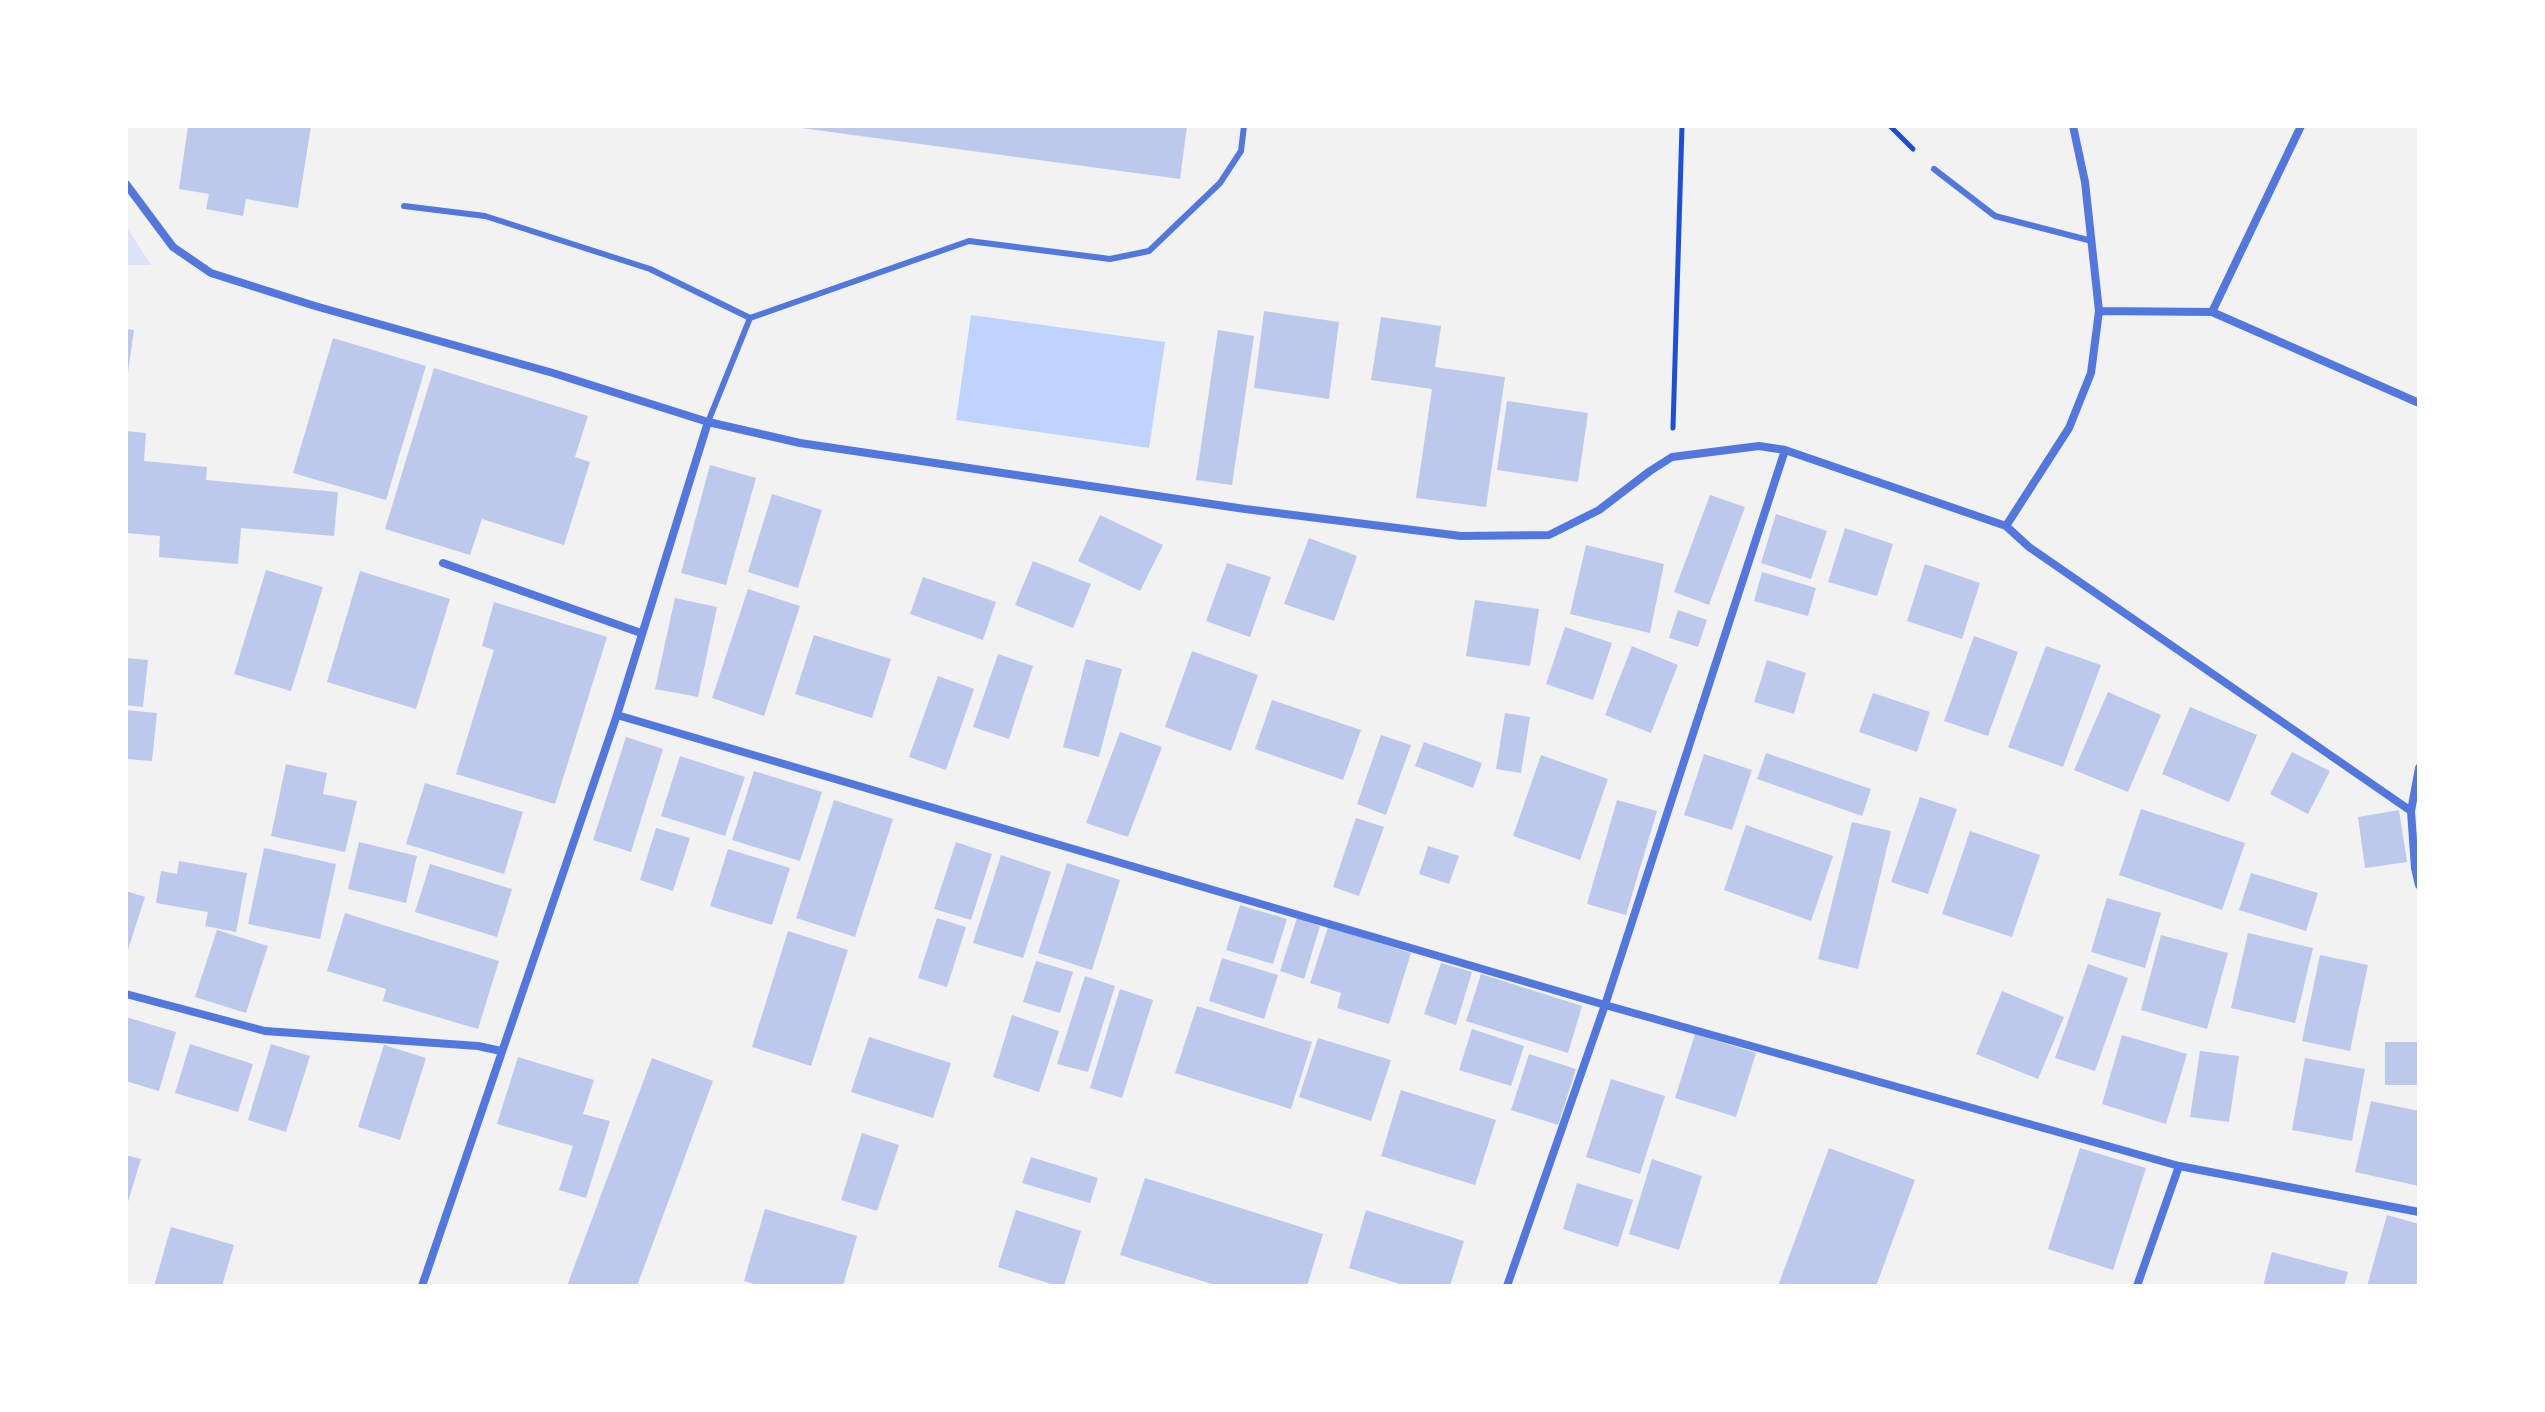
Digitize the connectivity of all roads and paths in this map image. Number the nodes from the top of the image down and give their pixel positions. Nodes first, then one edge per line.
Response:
1 (1244, 126) edge
2 (1682, 126) edge
3 (2073, 126) edge
4 (2301, 126) edge
5 (1934, 169) dead end
6 (126, 184) edge
7 (404, 206) dead end
8 (2092, 241) junction
9 (2099, 311) junction
10 (2212, 312) junction
11 (750, 318) junction
12 (2419, 403) edge
13 (708, 422) junction
14 (1785, 450) junction
15 (1672, 457) junction
16 (2006, 526) junction
17 (443, 563) dead end
18 (641, 633) junction
19 (617, 715) junction
20 (2419, 768) edge
21 (2411, 811) junction
22 (2419, 885) edge
23 (126, 994) edge
24 (1605, 1005) junction
25 (501, 1051) junction
26 (2179, 1166) junction
27 (2419, 1212) edge
28 (422, 1286) edge
29 (1507, 1286) edge
30 (2137, 1286) edge

1 - 11 lane
2 - 15 path
3 - 8 street
4 - 10 street
5 - 8 lane
6 - 13 street
7 - 11 lane
8 - 9 street
9 - 10 street
9 - 16 street
10 - 12 street
11 - 13 lane
13 - 15 street
13 - 18 street
14 - 15 street
14 - 16 street
14 - 24 street
16 - 21 street
17 - 18 street
18 - 19 street
19 - 24 street
19 - 25 street
20 - 21 street
21 - 22 street
23 - 25 street
24 - 26 street
24 - 29 street
25 - 28 street
26 - 27 street
26 - 30 street

